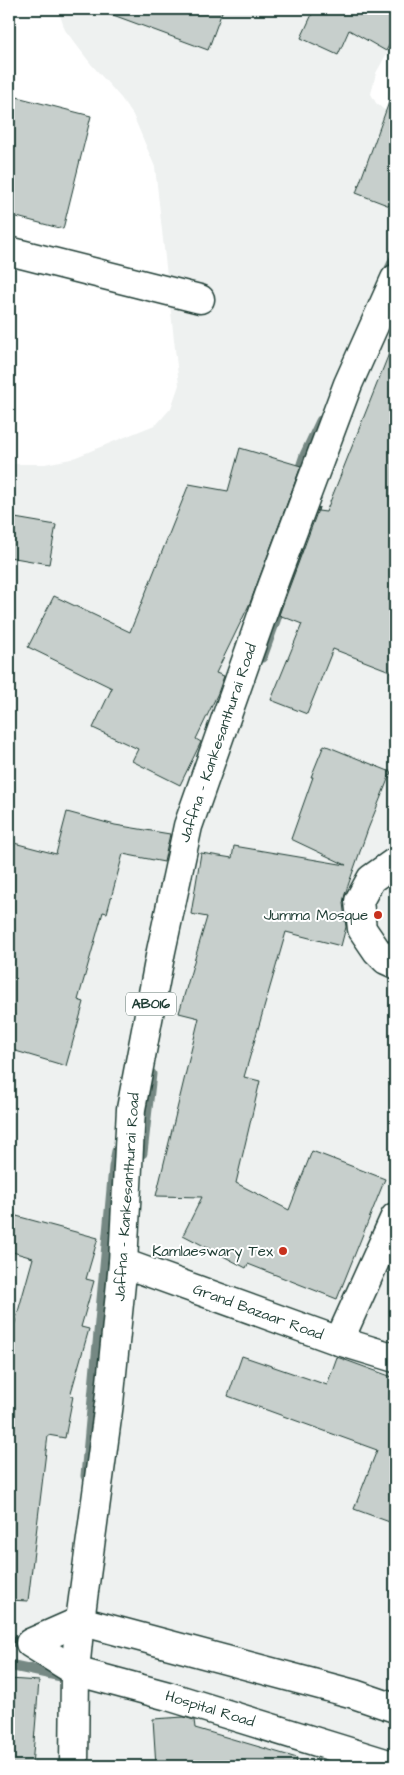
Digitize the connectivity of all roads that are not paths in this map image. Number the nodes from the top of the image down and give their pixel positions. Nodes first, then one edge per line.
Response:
1 (9, 251) edge
2 (395, 279) edge
3 (200, 299) dead end
4 (395, 862) edge
5 (395, 964) edge
6 (395, 1217) edge
7 (122, 1263) junction
8 (339, 1341) junction
9 (395, 1358) edge
10 (80, 1621) junction
11 (19, 1640) edge
12 (75, 1671) junction
13 (395, 1708) edge
14 (74, 1766) edge
15 (395, 1766) edge

1 - 3 street
2 - 7 street, Jaffna - Kankesanthurai Road / AB016
4 - 5 street
6 - 8 street
7 - 8 street, Grand Bazaar Road
7 - 10 street, Jaffna - Kankesanthurai Road / AB016
8 - 9 street, Grand Bazaar Road
10 - 11 street, Hospital Road
10 - 12 street, Jaffna - Kankesanthurai Road / AB016
10 - 13 street
11 - 12 street, Hospital Road
12 - 14 street, Jaffna - Kankesanthurai Road / AB016
12 - 15 street, Hospital Road

